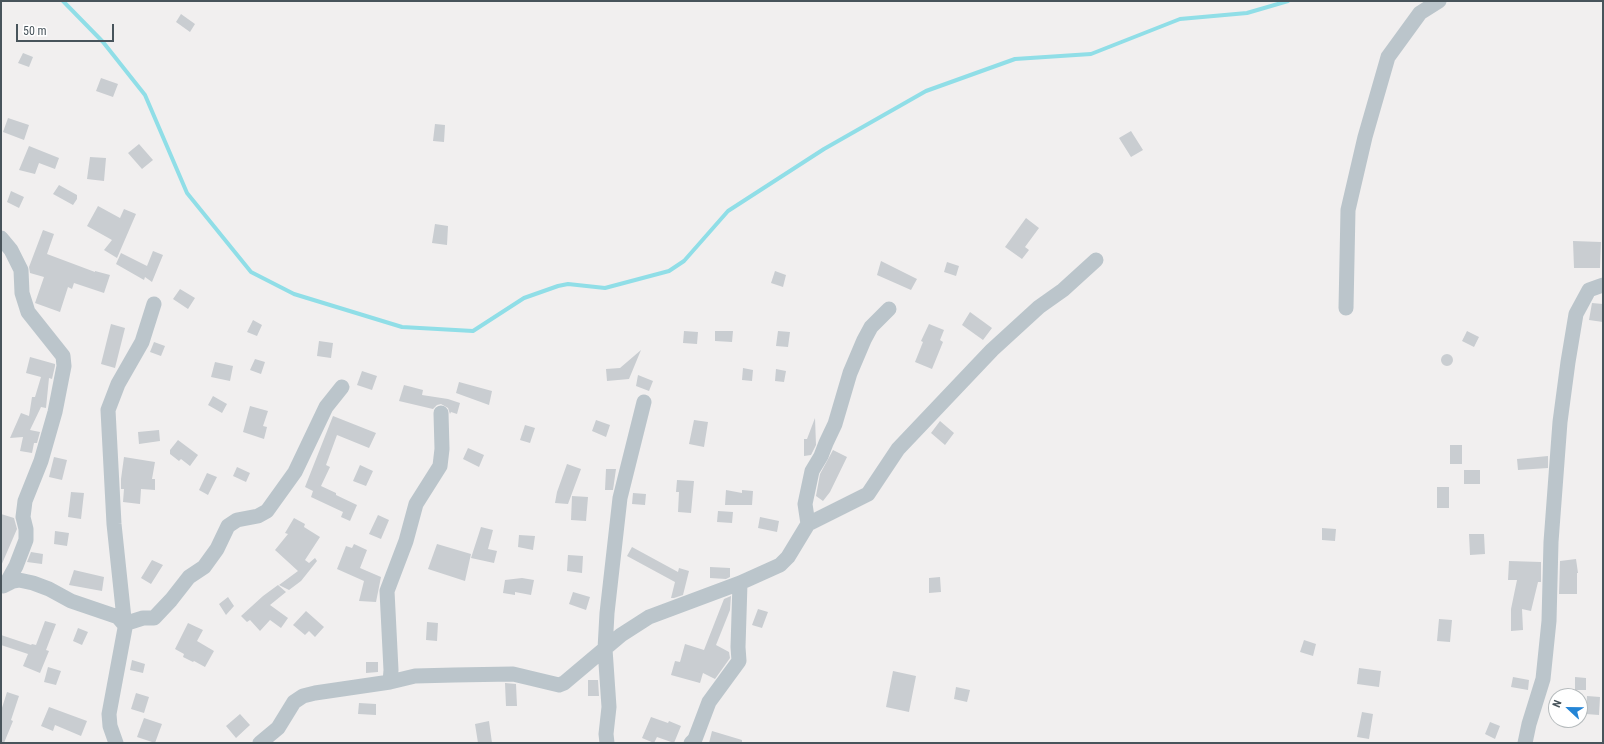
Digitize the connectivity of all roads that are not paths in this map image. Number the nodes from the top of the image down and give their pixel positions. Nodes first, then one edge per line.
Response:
1 (1439, 1) edge
2 (1, 238) edge
3 (1096, 260) dead end
4 (1603, 285) edge
5 (154, 304) dead end
6 (1346, 308) dead end
7 (888, 309) dead end
8 (342, 387) dead end
9 (644, 402) dead end
10 (441, 413) dead end
11 (808, 524) junction
12 (740, 583) junction
13 (4, 586) edge
14 (124, 624) junction
15 (605, 649) junction
16 (390, 682) junction
17 (116, 743) edge
18 (260, 743) edge
19 (607, 743) edge
20 (691, 743) edge
21 (1525, 743) edge

1 - 6 street
2 - 13 street
3 - 11 street
4 - 21 street
5 - 14 street
7 - 11 street
8 - 14 street
9 - 15 street
10 - 16 street
11 - 12 street
12 - 15 street
12 - 20 street
13 - 14 street
14 - 17 street
15 - 16 street
15 - 19 street
16 - 18 street

